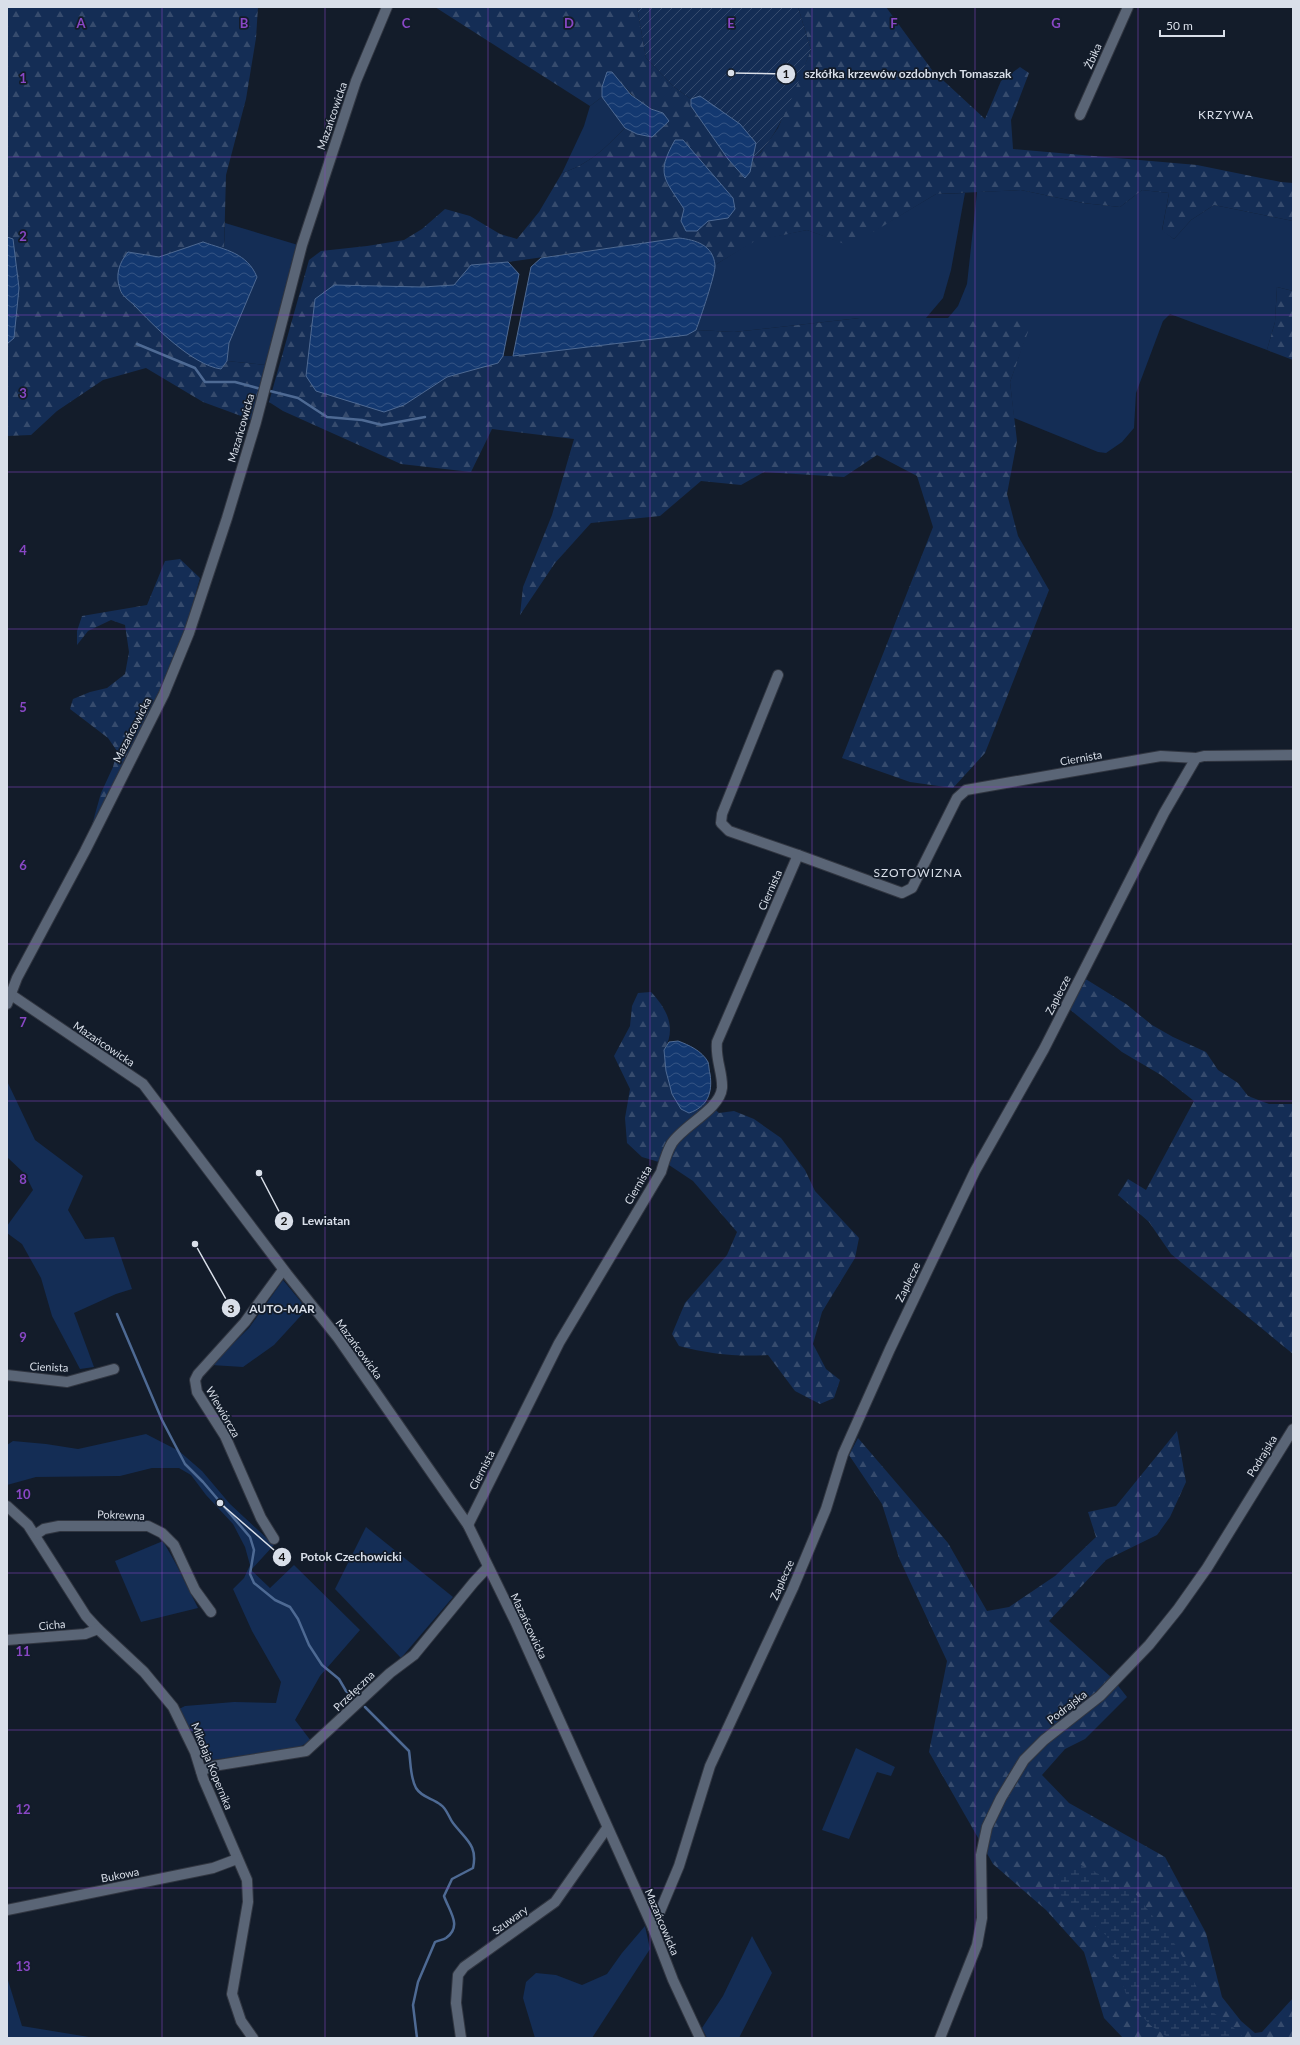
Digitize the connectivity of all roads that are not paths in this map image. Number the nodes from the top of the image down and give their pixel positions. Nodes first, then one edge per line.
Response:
1 (388, 7) edge
2 (1128, 7) edge
3 (1080, 115) dead end
4 (778, 675) dead end
5 (1293, 755) edge
6 (1196, 758) junction
7 (798, 855) junction
8 (8, 997) edge
9 (283, 1270) junction
10 (114, 1369) dead end
11 (7, 1375) edge
12 (1293, 1429) edge
13 (7, 1506) edge
14 (468, 1525) junction
15 (35, 1535) junction
16 (274, 1539) dead end
17 (488, 1567) junction
18 (211, 1612) dead end
19 (98, 1629) junction
20 (7, 1640) edge
21 (201, 1771) junction
22 (607, 1828) junction
23 (237, 1859) junction
24 (7, 1910) edge
25 (653, 1928) junction
26 (253, 2038) edge
27 (461, 2038) edge
28 (700, 2038) edge
29 (940, 2038) edge

1 - 8 street, Mazańcowicka
2 - 3 street, Żbika
4 - 7 street, Ciernista
5 - 6 street
6 - 7 street, Ciernista
6 - 25 street, Zaplecze
7 - 14 street, Ciernista
8 - 9 street, Mazańcowicka
9 - 14 street, Mazańcowicka
9 - 16 street, Wiewiórcza
10 - 11 street, Cienista
12 - 29 street, Podrajska
13 - 15 street, Mikołaja Kopernika
14 - 17 street, Mazańcowicka
15 - 18 street, Pokrewna
15 - 19 street, Mikołaja Kopernika
17 - 21 street, Przełęczna
17 - 22 street, Mazańcowicka
19 - 20 street, Cicha
19 - 21 street, Mikołaja Kopernika
21 - 23 street, Mikołaja Kopernika
22 - 25 street, Mazańcowicka
22 - 27 street, Szuwary
23 - 24 street, Bukowa
23 - 26 street, Mikołaja Kopernika
25 - 28 street, Mazańcowicka

